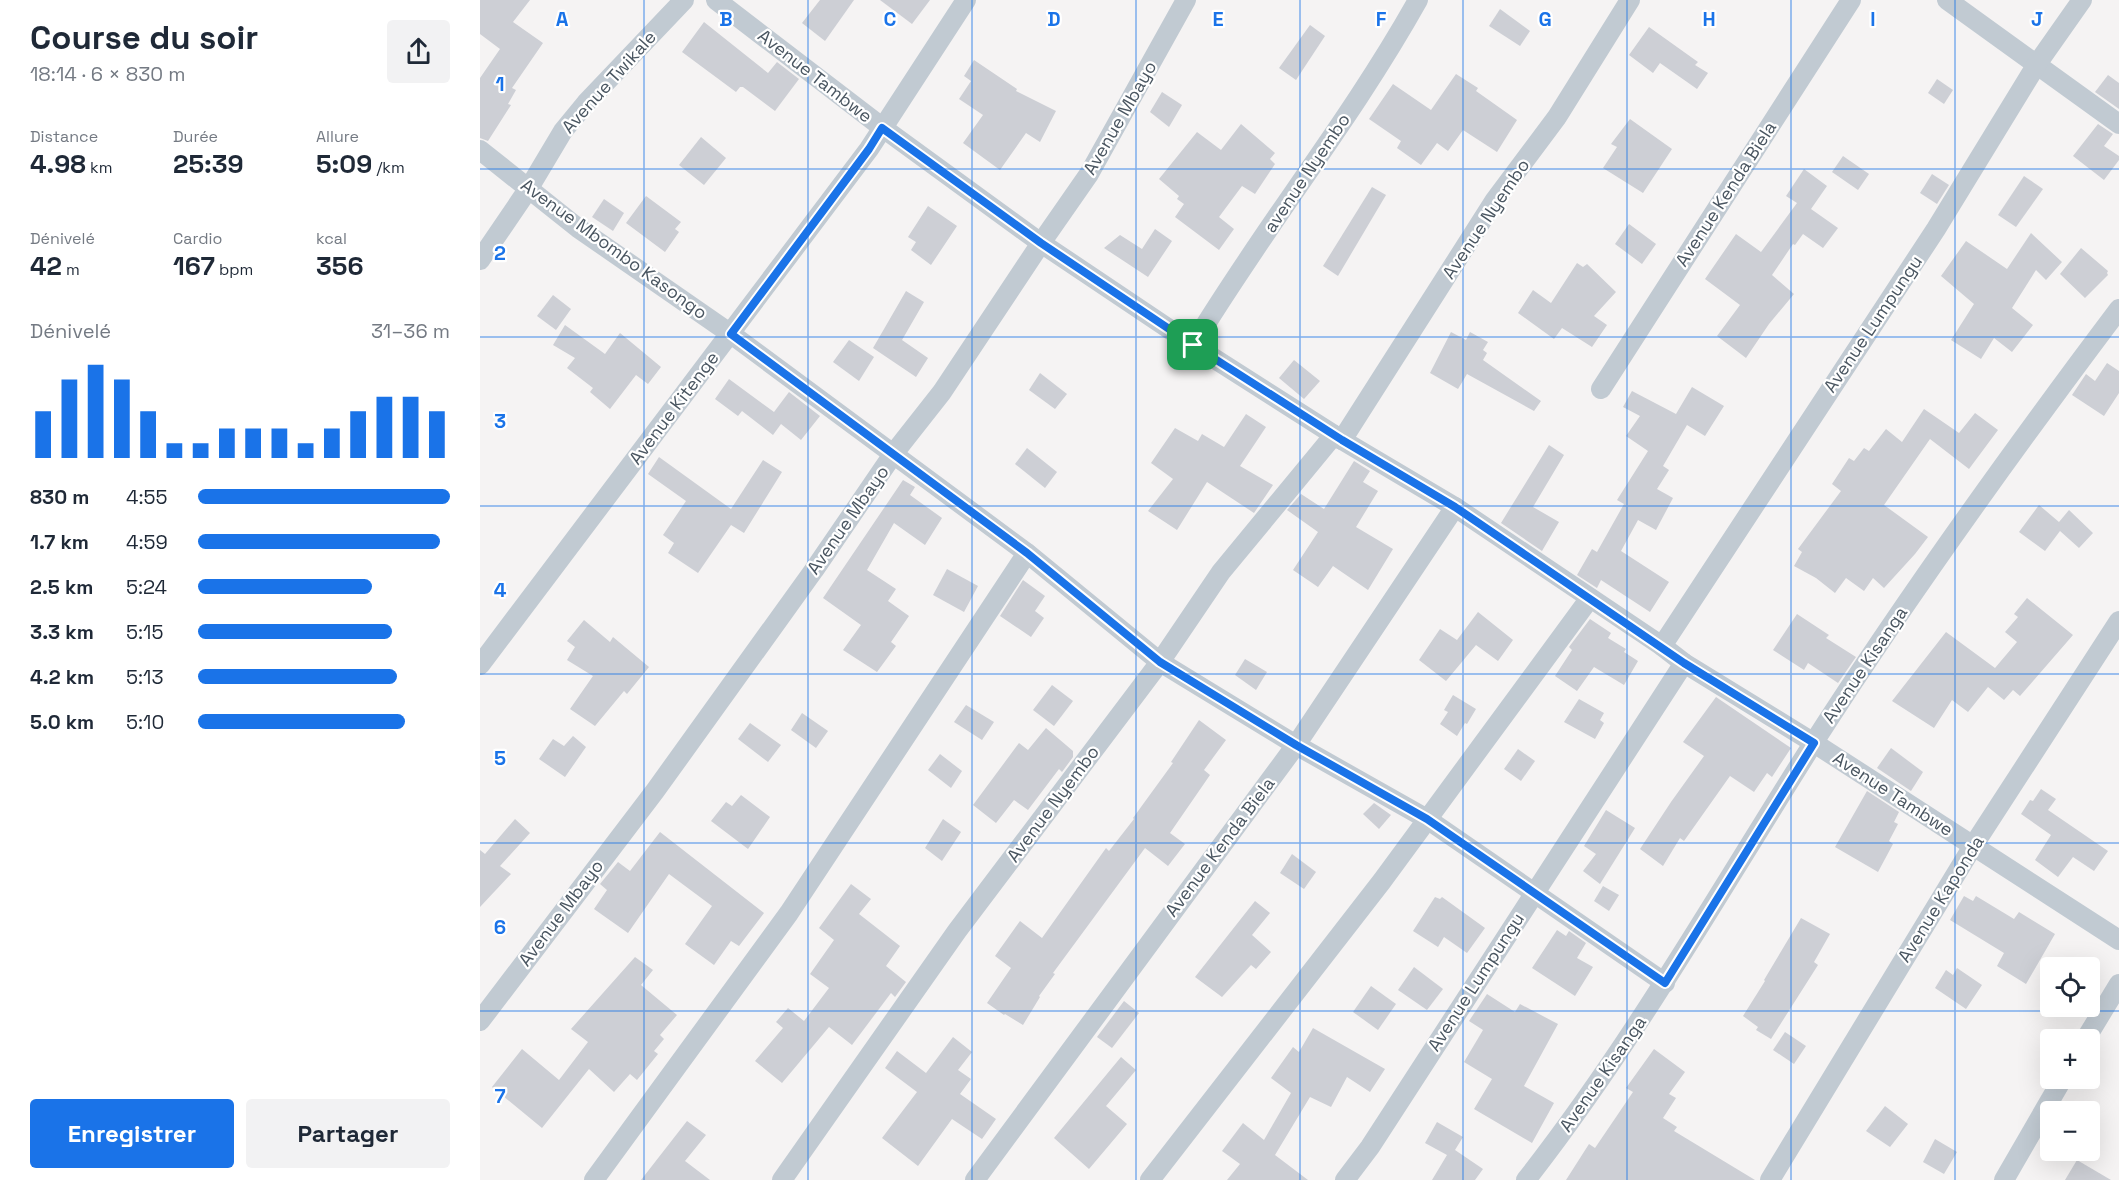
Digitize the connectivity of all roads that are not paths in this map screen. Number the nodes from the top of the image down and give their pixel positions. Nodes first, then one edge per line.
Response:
1 (684, 0) edge
2 (716, 0) edge
3 (966, 0) edge
4 (1186, 0) edge
5 (1418, 0) edge
6 (1630, 0) edge
7 (1851, 0) edge
8 (1947, 0) edge
9 (2082, 0) edge
10 (2037, 64) junction
11 (2119, 124) edge
12 (882, 128) junction
13 (480, 150) edge
14 (529, 188) junction
15 (1041, 243) junction
16 (480, 260) edge
17 (2119, 309) edge
18 (731, 334) junction
19 (1193, 345) junction
20 (1601, 389) dead end
21 (1338, 437) junction
22 (894, 453) junction
23 (1455, 507) junction
24 (1027, 553) junction
25 (1590, 598) junction
26 (2119, 621) edge
27 (1662, 646) junction
28 (1160, 662) junction
29 (1684, 663) junction
30 (480, 665) edge
31 (1814, 743) junction
32 (1296, 745) junction
33 (1427, 819) junction
34 (1973, 846) junction
35 (1534, 893) junction
36 (2119, 940) edge
37 (1665, 983) junction
38 (2119, 984) edge
39 (480, 1021) edge
40 (2092, 1029) edge
41 (2057, 1089) edge
42 (1154, 1179) edge
43 (594, 1180) edge
44 (782, 1180) edge
45 (975, 1180) edge
46 (1345, 1180) edge
47 (1526, 1180) edge
48 (1770, 1180) edge
49 (2004, 1180) edge

1 - 14 street, Avenue Twikale
2 - 12 street, Avenue Tambwe
3 - 12 street, Avenue Kitenge
4 - 15 street, Avenue Mbayo
5 - 19 street, avenue Nyembo
6 - 21 street, Avenue Nyembo
7 - 20 street, Avenue Kenda Biela
8 - 10 street
9 - 10 street, Avenue Lumpungu
10 - 11 street
10 - 27 street, Avenue Lumpungu
12 - 15 street, Avenue Tambwe
12 - 18 street, Avenue Kitenge
13 - 14 street, Avenue Mbombo Kasongo
14 - 16 street, Avenue Twikale
14 - 18 street, Avenue Mbombo Kasongo
15 - 19 street, Avenue Tambwe
15 - 22 street, Avenue Mbayo
17 - 31 street, Avenue Kisanga
18 - 22 street, Avenue Mbombo Kasongo
18 - 30 street, Avenue Kitenge
19 - 21 street, Avenue Tambwe
21 - 23 street, Avenue Tambwe
21 - 28 street, Avenue Nyembo
22 - 24 street, Avenue Mbombo Kasongo
22 - 39 street, Avenue Mbayo
23 - 25 street, Avenue Tambwe
23 - 32 street, Avenue Kenda Biela
24 - 28 street, Avenue Mbombo Kasongo
24 - 43 street
25 - 27 street, Avenue Tambwe
25 - 33 street
26 - 34 street, Avenue Kaponda
27 - 29 street, Avenue Tambwe
28 - 32 street, Avenue Mbombo Kasongo
28 - 44 street, Avenue Nyembo
29 - 31 street, Avenue Tambwe
29 - 35 street, Avenue Lumpungu
31 - 34 street, Avenue Tambwe
31 - 37 street, Avenue Kisanga
32 - 33 street, Avenue Mbombo Kasongo
32 - 45 street, Avenue Kenda Biela
33 - 35 street, Avenue Mbombo Kasongo
33 - 42 street
34 - 36 street, Avenue Tambwe
34 - 48 street, Avenue Kaponda
35 - 37 street, Avenue Mbombo Kasongo
35 - 46 street, Avenue Lumpungu
37 - 47 street, Avenue Kisanga
38 - 40 street
41 - 49 street

